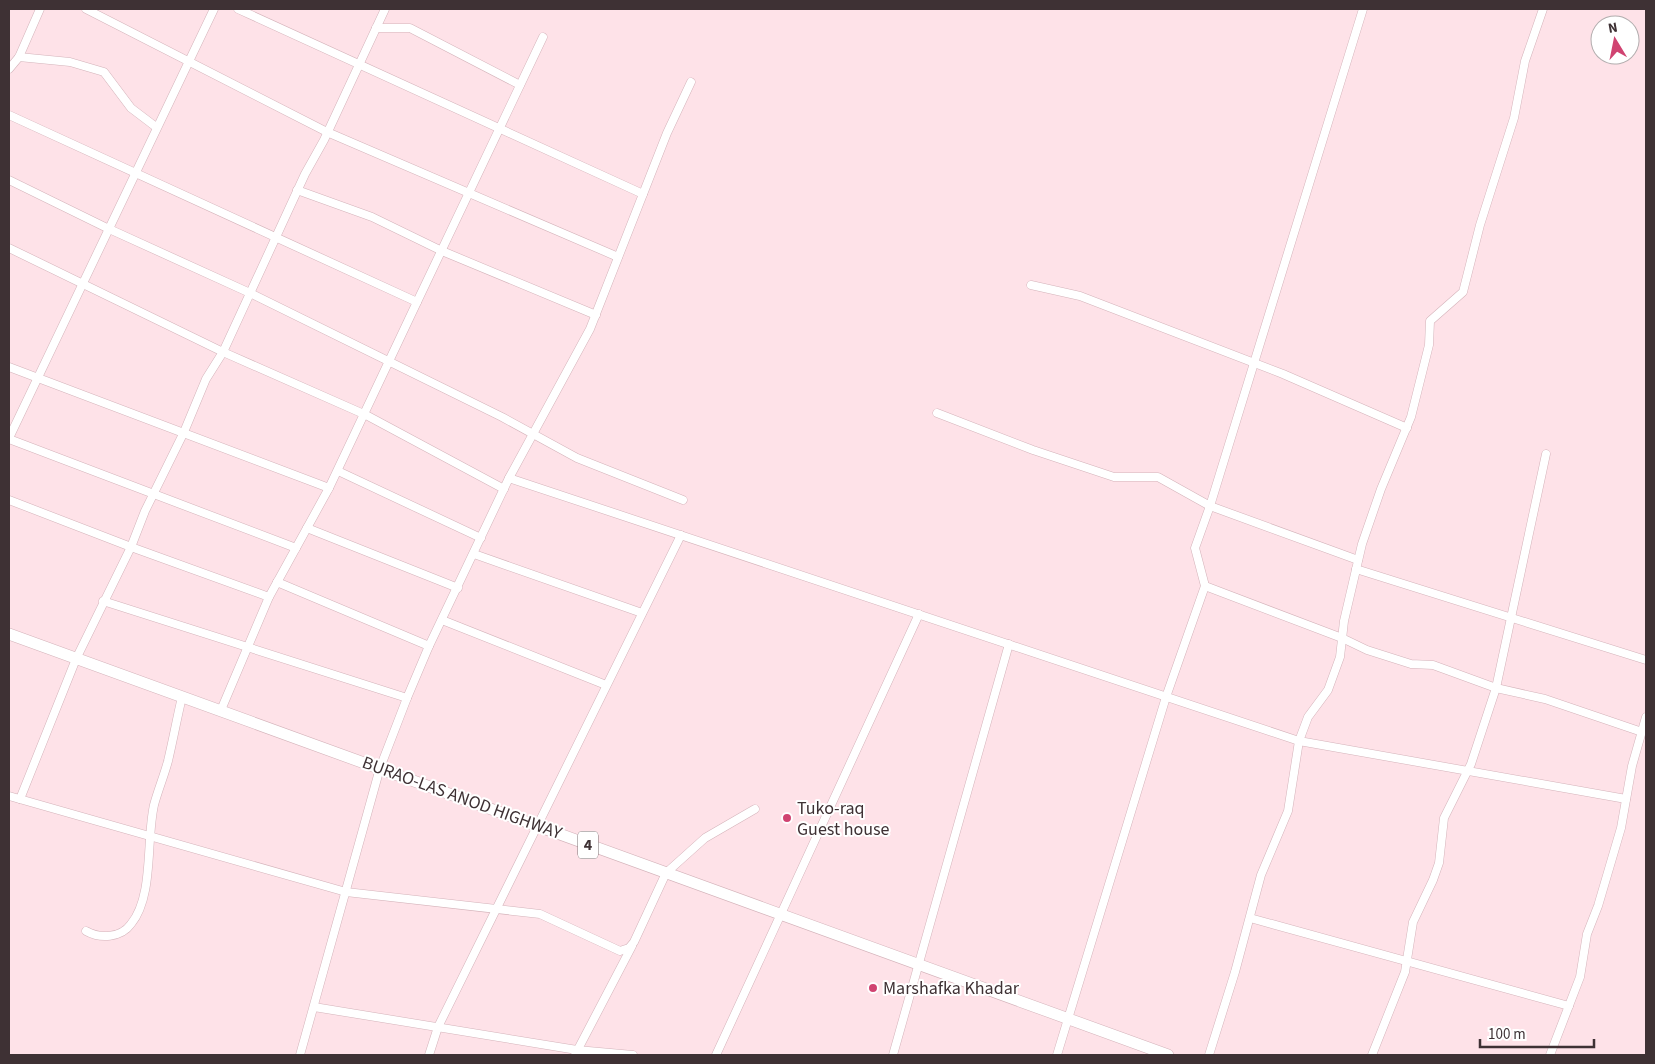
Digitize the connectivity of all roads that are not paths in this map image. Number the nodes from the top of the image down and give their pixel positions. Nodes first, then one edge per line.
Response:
1 (40, 9) edge
2 (86, 9) edge
3 (214, 9) edge
4 (238, 9) edge
5 (385, 9) edge
6 (1363, 9) edge
7 (1543, 9) edge
8 (376, 28) junction
9 (543, 37) dead end
10 (19, 57) junction
11 (188, 61) junction
12 (359, 64) junction
13 (9, 69) edge
14 (691, 82) dead end
15 (520, 85) junction
16 (9, 115) edge
17 (156, 127) junction
18 (500, 129) junction
19 (328, 132) junction
20 (134, 172) junction
21 (9, 180) edge
22 (297, 190) junction
23 (469, 193) junction
24 (643, 194) junction
25 (107, 228) junction
26 (276, 238) junction
27 (9, 248) edge
28 (442, 250) junction
29 (618, 257) junction
30 (1031, 284) dead end
31 (83, 285) junction
32 (250, 293) junction
33 (417, 302) junction
34 (596, 315) junction
35 (223, 352) junction
36 (390, 362) junction
37 (1254, 363) junction
38 (9, 367) edge
39 (37, 377) junction
40 (937, 413) dead end
41 (366, 415) junction
42 (1407, 428) junction
43 (184, 432) junction
44 (533, 434) junction
45 (9, 439) edge
46 (1546, 454) dead end
47 (338, 471) junction
48 (509, 478) junction
49 (329, 488) junction
50 (504, 489) junction
51 (153, 495) junction
52 (9, 500) edge
53 (682, 500) dead end
54 (1210, 506) junction
55 (307, 528) junction
56 (681, 535) junction
57 (482, 538) junction
58 (131, 547) junction
59 (296, 548) junction
60 (474, 554) junction
61 (1358, 560) junction
62 (1356, 569) junction
63 (277, 582) junction
64 (1205, 586) junction
65 (458, 588) junction
66 (269, 597) junction
67 (103, 601) junction
68 (642, 613) junction
69 (919, 614) junction
70 (1512, 616) junction
71 (442, 620) junction
72 (9, 634) edge
73 (1342, 638) junction
74 (1009, 644) junction
75 (429, 646) junction
76 (248, 649) junction
77 (76, 659) junction
78 (1646, 660) edge
79 (606, 685) junction
80 (1496, 688) junction
81 (182, 697) junction
82 (1166, 697) junction
83 (407, 698) junction
84 (221, 710) junction
85 (1646, 717) edge
86 (1642, 732) junction
87 (1299, 741) junction
88 (380, 768) junction
89 (1467, 771) junction
90 (9, 796) edge
91 (20, 799) junction
92 (1626, 800) junction
93 (755, 809) dead end
94 (537, 826) junction
95 (149, 836) junction
96 (666, 873) junction
97 (346, 892) junction
98 (496, 909) junction
99 (781, 914) junction
100 (1250, 918) junction
101 (86, 931) dead end
102 (634, 942) junction
103 (1407, 961) junction
104 (919, 964) junction
105 (1569, 1006) junction
106 (314, 1007) junction
107 (1068, 1019) junction
108 (438, 1027) junction
109 (576, 1052) edge
110 (300, 1055) edge
111 (429, 1055) edge
112 (633, 1055) edge
113 (716, 1055) edge
114 (893, 1055) edge
115 (1057, 1055) edge
116 (1168, 1055) edge
117 (1209, 1055) edge
118 (1372, 1055) edge
119 (1550, 1055) edge

1 - 10 street
2 - 11 street
3 - 11 street
4 - 12 street
5 - 8 street
6 - 37 street
7 - 42 street
8 - 12 street
8 - 15 street
9 - 15 street
10 - 13 street
10 - 17 street
11 - 17 street
11 - 19 street
12 - 18 street
12 - 19 street
14 - 24 street
15 - 18 street
16 - 20 street
17 - 20 street
18 - 23 street
18 - 24 street
19 - 22 street
19 - 23 street
20 - 25 street
20 - 26 street
21 - 25 street
22 - 26 street
22 - 28 street
23 - 28 street
23 - 29 street
24 - 29 street
25 - 31 street
25 - 32 street
26 - 32 street
26 - 33 street
27 - 31 street
28 - 33 street
28 - 34 street
29 - 34 street
30 - 37 street
31 - 35 street
31 - 39 street
32 - 35 street
32 - 36 street
33 - 36 street
34 - 44 street
35 - 41 street
35 - 43 street
36 - 41 street
36 - 44 street
37 - 42 street
37 - 54 street
38 - 39 street
39 - 43 street
39 - 45 street
40 - 54 street
41 - 47 street
41 - 50 street
42 - 61 street
43 - 49 street
43 - 51 street
44 - 48 street
44 - 53 street
45 - 51 street
46 - 70 street
47 - 49 street
47 - 57 street
48 - 50 street
48 - 56 street
49 - 55 street
50 - 57 street
51 - 58 street
51 - 59 street
52 - 58 street
54 - 61 street
54 - 64 street
55 - 59 street
55 - 65 street
56 - 68 street
56 - 69 street
57 - 60 street
58 - 66 street
58 - 67 street
59 - 63 street
60 - 65 street
60 - 68 street
61 - 62 street
62 - 70 street
62 - 73 street
63 - 66 street
63 - 75 street
64 - 73 street
64 - 82 street
65 - 71 street
66 - 76 street
67 - 76 street
67 - 77 street
68 - 79 street
69 - 74 street
69 - 99 street
70 - 78 street
70 - 80 street
71 - 75 street
71 - 79 street
72 - 77 highway, BURAO-LAS ANOD HIGHWAY / 4
73 - 80 street
73 - 87 street
74 - 82 street
74 - 104 street
75 - 83 street
76 - 83 street
76 - 84 street
77 - 81 highway, BURAO-LAS ANOD HIGHWAY / 4
77 - 91 street
79 - 94 street
80 - 86 street
80 - 89 street
81 - 84 highway, BURAO-LAS ANOD HIGHWAY / 4
81 - 95 street
82 - 87 street
82 - 107 street
83 - 88 street
84 - 88 highway, BURAO-LAS ANOD HIGHWAY / 4
85 - 86 street
86 - 92 street
87 - 89 street
87 - 100 street
88 - 94 highway, BURAO-LAS ANOD HIGHWAY / 4
88 - 97 street
89 - 92 street
89 - 103 street
90 - 91 street
91 - 95 street
92 - 105 street
93 - 96 street
94 - 96 highway, BURAO-LAS ANOD HIGHWAY / 4
94 - 98 street
95 - 97 street
95 - 101 street
96 - 99 highway, BURAO-LAS ANOD HIGHWAY / 4
96 - 102 street
97 - 98 street
97 - 106 street
98 - 102 street
98 - 108 street
99 - 104 highway, BURAO-LAS ANOD HIGHWAY / 4
99 - 113 street
100 - 103 street
100 - 117 street
102 - 109 street
103 - 105 street
103 - 118 street
104 - 107 highway, BURAO-LAS ANOD HIGHWAY / 4
104 - 114 street
105 - 119 street
106 - 108 street
106 - 110 street
107 - 115 street
107 - 116 highway, BURAO-LAS ANOD HIGHWAY / 4
108 - 109 street
108 - 111 street
109 - 112 street

